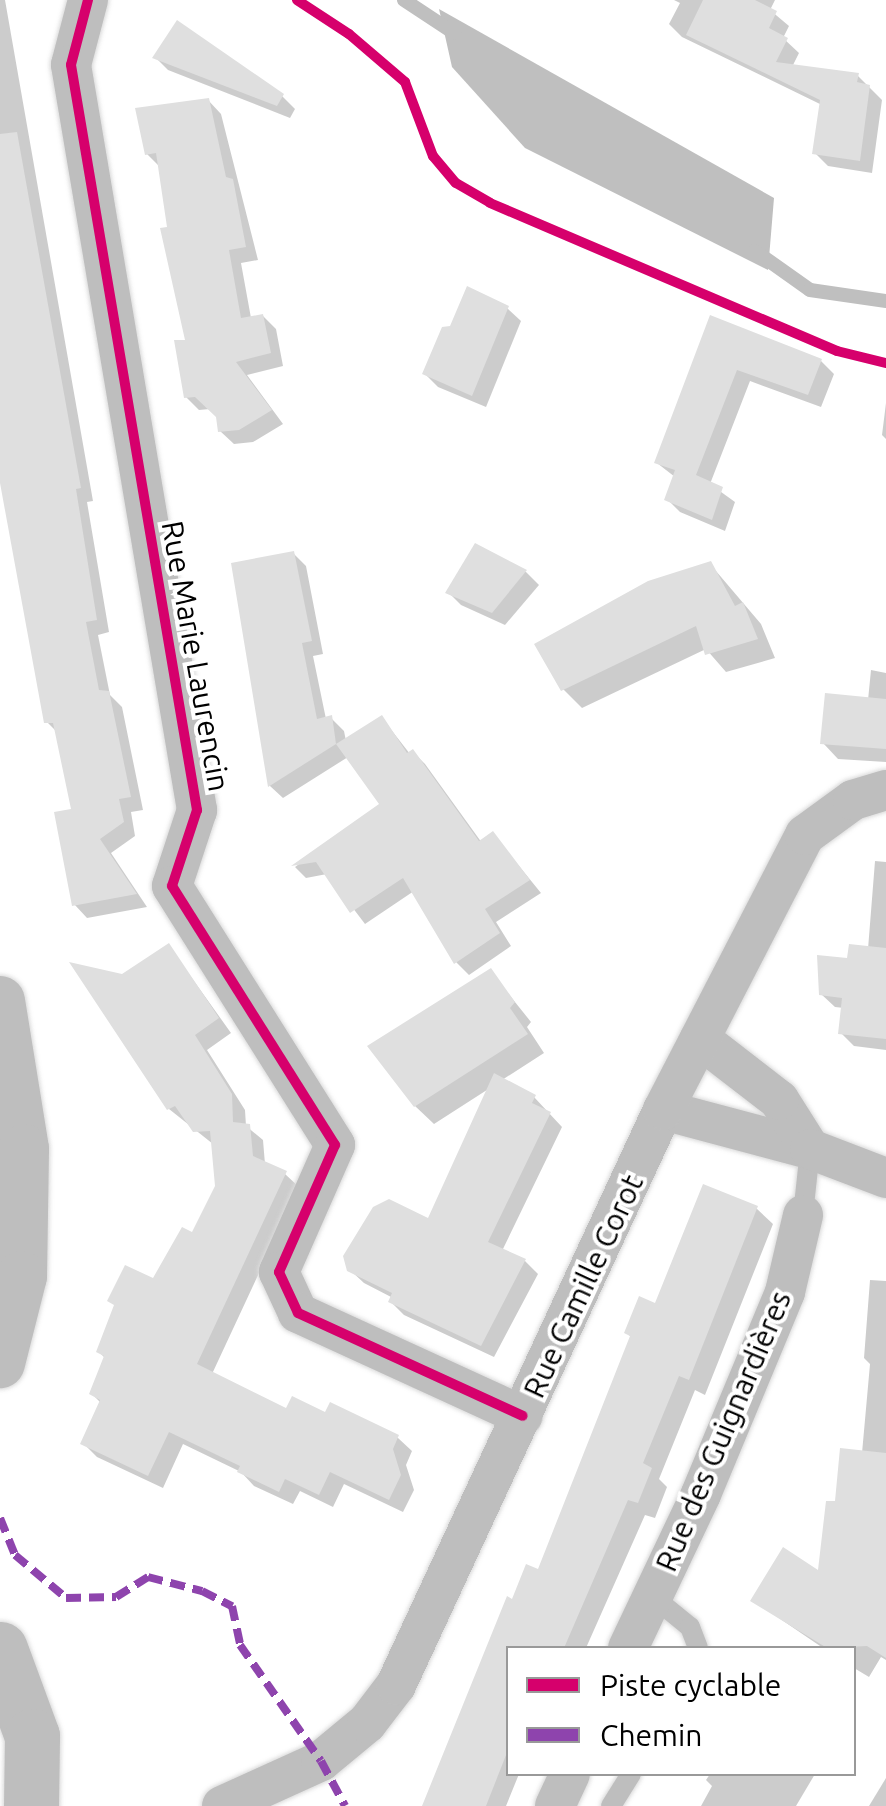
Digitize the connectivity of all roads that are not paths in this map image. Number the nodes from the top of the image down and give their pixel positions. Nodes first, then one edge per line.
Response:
1 (88, 0) edge
2 (886, 790) edge
3 (0, 1001) edge
4 (700, 1039) junction
5 (664, 1110) junction
6 (810, 1149) junction
7 (886, 1178) edge
8 (803, 1215) joint
9 (0, 1362) edge
10 (524, 1416) junction
11 (652, 1596) junction
12 (629, 1646) edge
13 (697, 1646) edge
14 (0, 1649) edge
15 (569, 1776) edge
16 (630, 1776) edge
17 (31, 1806) edge
18 (222, 1806) edge
19 (555, 1806) edge
20 (611, 1806) edge

1 - 10 street, Rue Marie Laurencin
2 - 4 street, Rue Camille Corot
3 - 9 street
4 - 5 street, Rue Camille Corot
4 - 6 street
5 - 6 street
5 - 10 street, Rue Camille Corot
6 - 7 street
6 - 8 lane, Rue des Guignardières
8 - 11 street, Rue des Guignardières
10 - 18 street, Rue Camille Corot
11 - 12 street, Rue des Guignardières
11 - 13 lane
14 - 17 main road
15 - 19 street
16 - 20 lane

